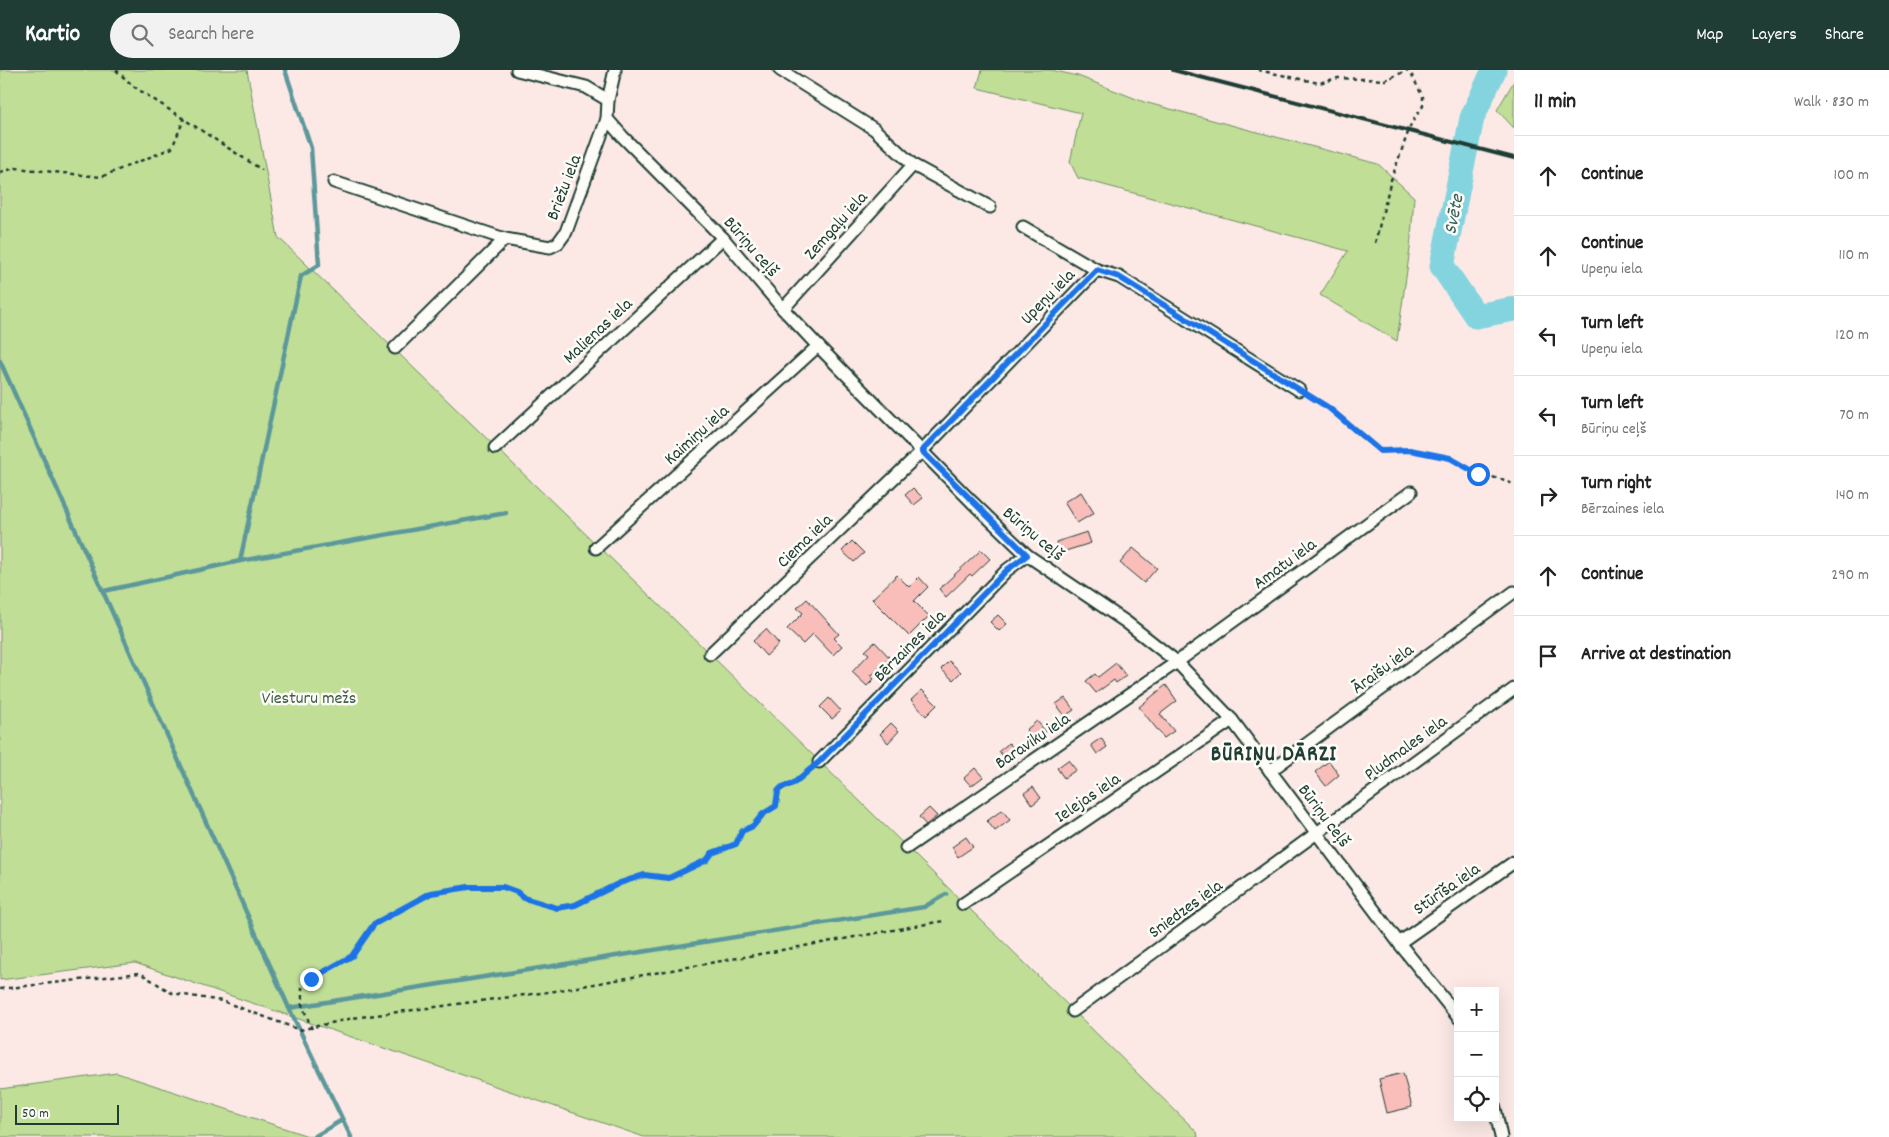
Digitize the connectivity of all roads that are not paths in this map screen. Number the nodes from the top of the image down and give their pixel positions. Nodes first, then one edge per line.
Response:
1 (517, 70) edge
2 (615, 70) edge
3 (780, 70) edge
4 (608, 100) junction
5 (607, 119) junction
6 (913, 165) junction
7 (334, 182) dead end
8 (990, 207) dead end
9 (1023, 227) dead end
10 (723, 238) junction
11 (505, 239) junction
12 (1097, 270) junction
13 (783, 309) junction
14 (818, 346) junction
15 (395, 348) dead end
16 (1299, 390) road end
17 (495, 448) dead end
18 (922, 451) junction
19 (1411, 492) dead end
20 (596, 548) dead end
21 (1027, 555) junction
22 (1514, 592) edge
23 (710, 654) dead end
24 (1177, 662) junction
25 (1514, 689) edge
26 (1232, 720) junction
27 (819, 762) road end
28 (1270, 771) junction
29 (1317, 833) junction
30 (906, 848) dead end
31 (1514, 862) edge
32 (963, 904) dead end
33 (1399, 943) junction
34 (1073, 1011) dead end
35 (1454, 1012) edge
36 (1498, 1122) edge
37 (1501, 1137) edge

1 - 4 street
2 - 4 street
3 - 6 street
4 - 5 street
5 - 10 street, Būriņu ceļš
5 - 11 street, Briežu iela
6 - 8 street
6 - 13 street, Zemgaļu iela
7 - 11 street, Briežu iela
9 - 12 street
10 - 13 street, Būriņu ceļš
10 - 17 street, Malienas iela
11 - 15 street
12 - 16 street, Upeņu iela
12 - 18 street, Upeņu iela
13 - 14 street, Būriņu ceļš
14 - 18 street, Būriņu ceļš
14 - 20 street, Kaimiņu iela
18 - 21 street, Būriņu ceļš
18 - 23 street, Ciema iela
19 - 24 street, Amatu iela
21 - 24 street, Būriņu ceļš
21 - 27 street, Bērzaines iela
22 - 28 street, Āraišu iela
24 - 26 street, Būriņu ceļš
24 - 30 street, Baraviku iela
25 - 29 street, Pludmales iela
26 - 28 street, Būriņu ceļš
26 - 32 street, Ielejas iela
28 - 29 street, Būriņu ceļš
29 - 33 street, Būriņu ceļš
29 - 34 street, Sniedzes iela
31 - 33 street, Stūrīša iela
33 - 35 street, Būriņu ceļš
36 - 37 street

